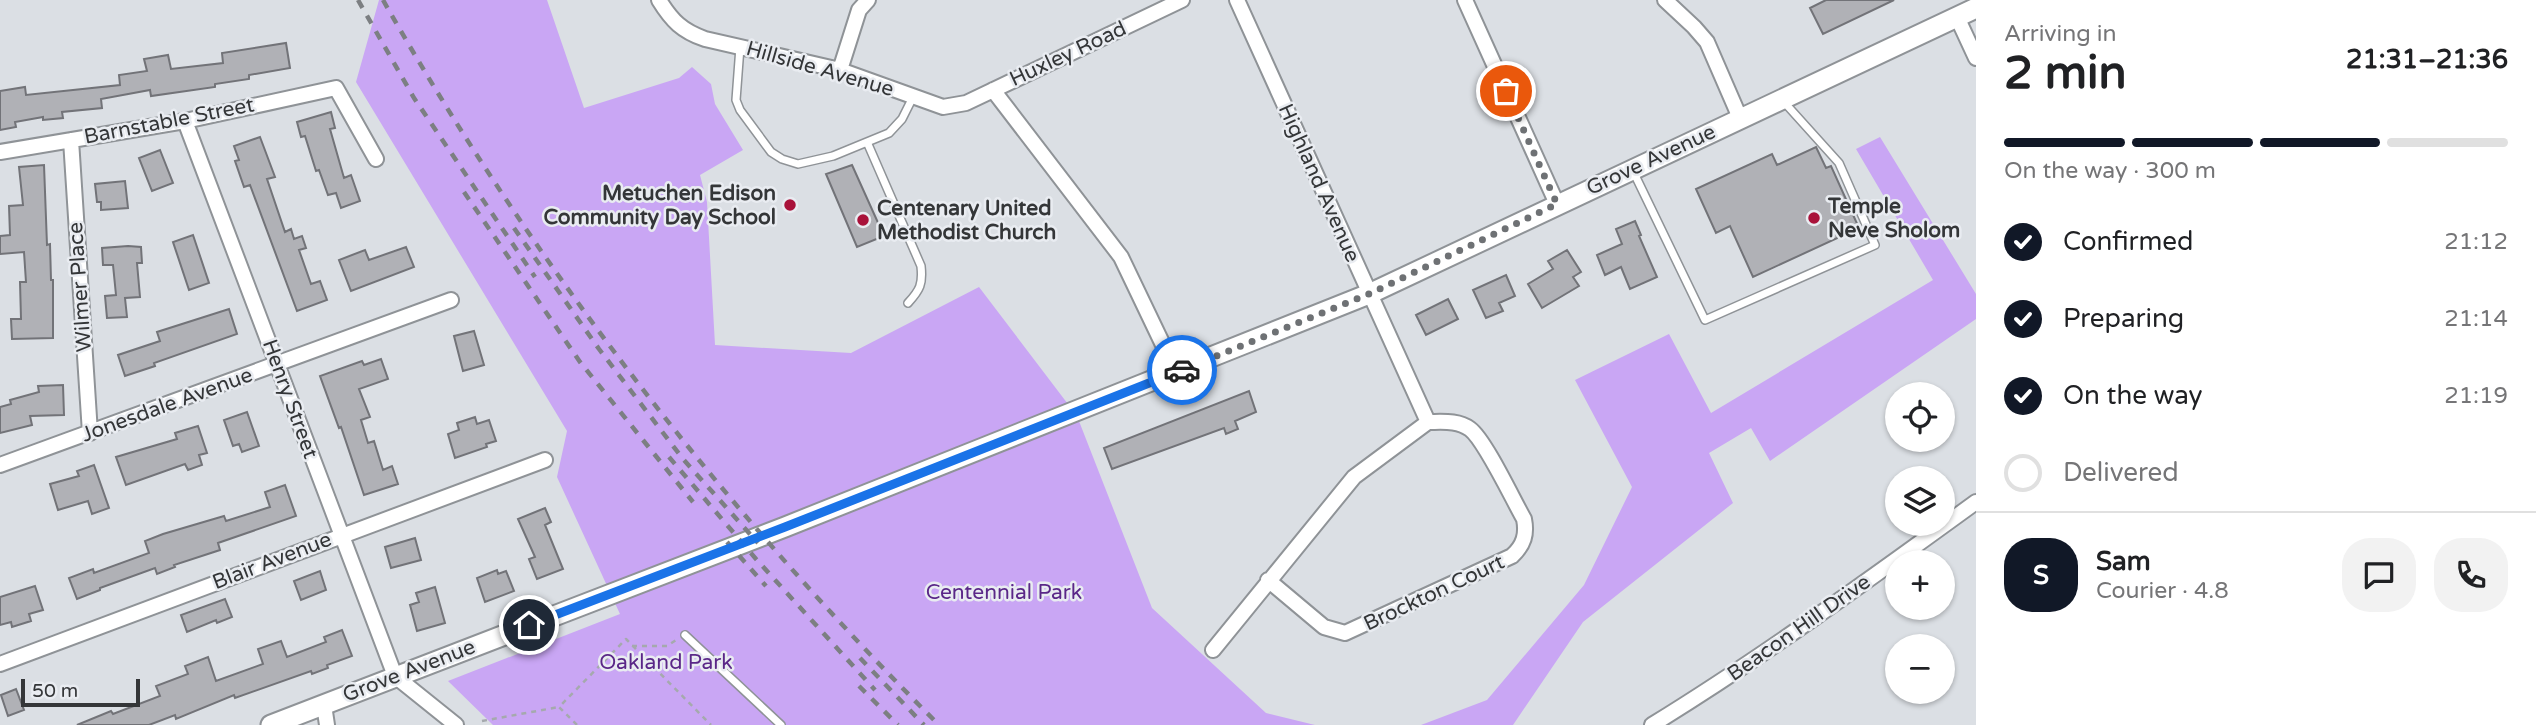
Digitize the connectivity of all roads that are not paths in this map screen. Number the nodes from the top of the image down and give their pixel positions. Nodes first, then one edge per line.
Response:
1 (659, 0) edge
2 (868, 0) edge
3 (1182, 0) edge
4 (1237, 0) edge
5 (1465, 0) edge
6 (1665, 0) edge
7 (1976, 8) edge
8 (1957, 17) junction
9 (740, 46) junction
10 (1976, 58) edge
11 (840, 70) junction
12 (993, 90) junction
13 (914, 95) junction
14 (1781, 99) junction
15 (1740, 118) junction
16 (185, 121) junction
17 (71, 140) junction
18 (867, 142) junction
19 (0, 152) edge
20 (376, 159) dead end
21 (1632, 169) junction
22 (1557, 204) junction
23 (1369, 294) junction
24 (451, 300) dead end
25 (908, 303) dead end
26 (277, 365) junction
27 (1176, 372) junction
28 (1428, 422) junction
29 (90, 433) junction
30 (545, 460) dead end
31 (0, 465) edge
32 (1976, 502) edge
33 (340, 536) junction
34 (1268, 580) junction
35 (685, 635) road end
36 (1213, 650) dead end
37 (0, 664) edge
38 (395, 676) junction
39 (324, 705) junction
40 (271, 725) edge
41 (327, 725) edge
42 (456, 725) edge
43 (781, 725) edge
44 (1652, 725) edge

1 - 9 street, Hillside Avenue
2 - 11 street
3 - 12 street, Huxley Road
4 - 23 street, Highland Avenue
5 - 22 street
6 - 15 street
7 - 8 street, Grove Avenue
8 - 10 street
8 - 14 street, Grove Avenue
9 - 11 street, Hillside Avenue
9 - 18 lane
11 - 13 street, Hillside Avenue
12 - 13 street, Hillside Avenue
12 - 27 street
13 - 18 lane
14 - 15 street, Grove Avenue
14 - 21 lane
15 - 21 street, Grove Avenue
16 - 17 street, Barnstable Street
16 - 20 street, Barnstable Street
16 - 26 street, Henry Street
17 - 19 street, Barnstable Street
17 - 29 street, Wilmer Place
18 - 25 lane
21 - 22 street, Grove Avenue
22 - 23 street, Grove Avenue
23 - 27 street, Grove Avenue
23 - 28 street, Highland Avenue
24 - 26 street, Jonesdale Avenue
26 - 29 street, Jonesdale Avenue
26 - 33 street, Henry Street
27 - 38 street, Grove Avenue
28 - 34 street
28 - 34 street, Brockton Court
29 - 31 street, Jonesdale Avenue
30 - 33 street, Blair Avenue
32 - 44 street, Beacon Hill Drive
33 - 37 street, Blair Avenue
33 - 38 street, Henry Street
34 - 36 street
35 - 43 lane
38 - 39 street, Grove Avenue
38 - 42 street
39 - 40 street, Grove Avenue
39 - 41 street

